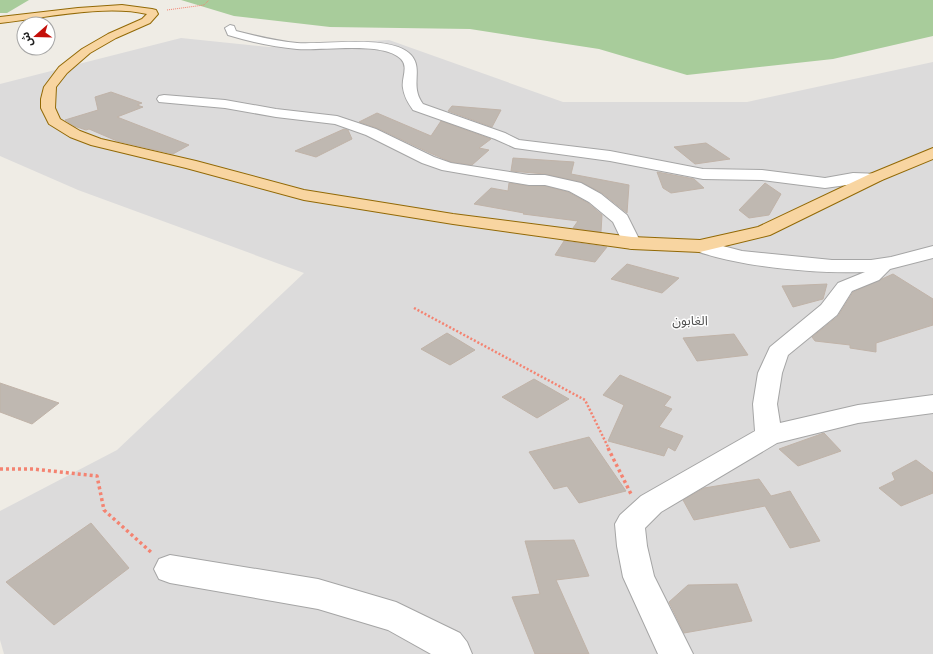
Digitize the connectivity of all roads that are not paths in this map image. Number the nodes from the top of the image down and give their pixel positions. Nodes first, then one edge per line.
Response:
1 (0, 20) edge
2 (230, 28) dead end
3 (164, 99) dead end
4 (933, 153) edge
5 (876, 177) junction
6 (632, 243) junction
7 (700, 246) junction
8 (933, 252) edge
9 (884, 265) junction
10 (933, 404) edge
11 (769, 436) junction
12 (170, 569) road end
13 (455, 654) edge
14 (676, 654) edge

1 - 6 main road
2 - 5 street
3 - 6 street
4 - 5 main road
5 - 7 main road
6 - 7 main road
7 - 9 street
8 - 9 street
9 - 11 street
10 - 11 street
11 - 14 street
12 - 13 street

